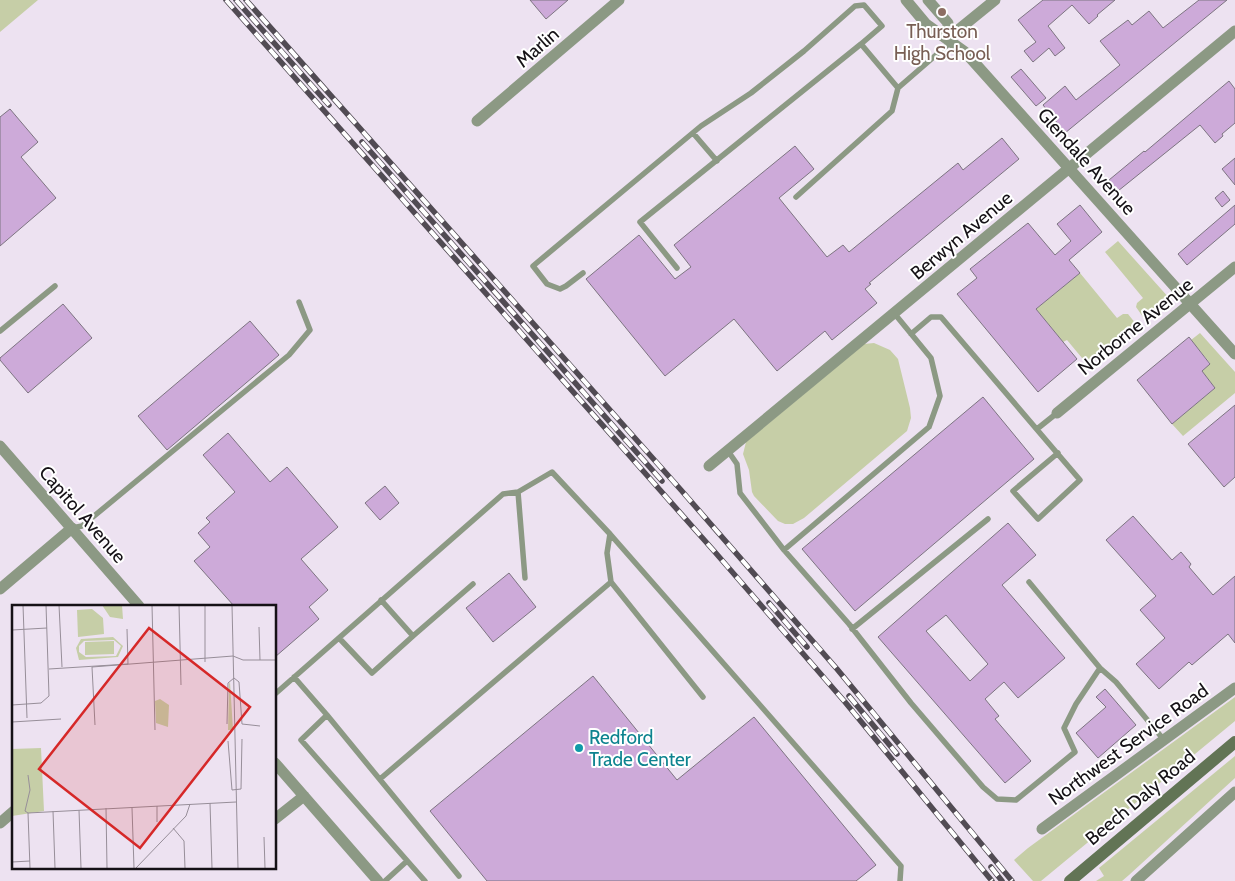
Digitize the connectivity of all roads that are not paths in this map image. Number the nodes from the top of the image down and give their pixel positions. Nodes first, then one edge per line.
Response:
1 (906, 0) edge
2 (928, 0) edge
3 (995, 0) edge
4 (612, 2) edge
5 (1235, 31) edge
6 (949, 41) junction
7 (861, 44) junction
8 (898, 88) junction
9 (478, 121) dead end
10 (693, 133) junction
11 (717, 161) junction
12 (1070, 167) junction
13 (796, 197) dead end
14 (1235, 267) edge
15 (678, 268) dead end
16 (583, 273) dead end
17 (55, 286) dead end
18 (299, 302) dead end
19 (1190, 304) junction
20 (894, 313) junction
21 (0, 331) edge
22 (911, 334) junction
23 (1235, 354) edge
24 (1057, 413) joint
25 (1037, 429) junction
26 (0, 446) edge
27 (728, 451) junction
28 (1058, 453) junction
29 (709, 466) dead end
30 (518, 492) junction
31 (988, 519) dead end
32 (72, 528) junction
33 (610, 534) junction
34 (784, 550) junction
35 (525, 578) dead end
36 (611, 582) junction
37 (1029, 582) dead end
38 (473, 584) dead end
39 (0, 589) edge
40 (380, 600) junction
41 (138, 605) edge
42 (852, 629) junction
43 (413, 636) junction
44 (339, 638) junction
45 (1100, 668) junction
46 (294, 677) junction
47 (1235, 688) edge
48 (276, 693) edge
49 (703, 697) dead end
50 (328, 715) junction
51 (1164, 740) junction
52 (1235, 742) edge
53 (276, 764) edge
54 (380, 779) junction
55 (1234, 794) edge
56 (304, 796) junction
57 (12, 813) edge
58 (276, 818) edge
59 (0, 823) edge
60 (1042, 829) dead end
61 (407, 861) junction
62 (459, 876) dead end
63 (378, 881) edge
64 (385, 881) edge
65 (425, 881) edge
66 (900, 881) edge
67 (1070, 881) edge
68 (1136, 881) edge

1 - 6 street, Glendale Avenue
2 - 6 street
3 - 6 street
4 - 9 street, Marlin
5 - 12 street, Berwyn Avenue
6 - 8 lane
6 - 12 street, Glendale Avenue
7 - 8 lane
7 - 10 lane
7 - 11 lane
8 - 13 lane
10 - 11 lane
10 - 16 lane
11 - 15 lane
12 - 19 street, Glendale Avenue
12 - 20 street, Berwyn Avenue
14 - 19 street, Norborne Avenue
17 - 21 lane
18 - 32 lane
19 - 23 street, Glendale Avenue
19 - 24 street, Norborne Avenue
20 - 22 lane
20 - 27 street, Berwyn Avenue
22 - 25 lane
22 - 34 lane
24 - 25 lane
25 - 28 lane
26 - 32 street, Capitol Avenue
27 - 29 street, Berwyn Avenue
27 - 34 lane
28 - 28 lane
30 - 33 lane
30 - 35 lane
30 - 40 lane
31 - 42 lane
32 - 39 street
32 - 41 street, Capitol Avenue
33 - 36 lane
33 - 66 lane
34 - 42 lane
36 - 49 lane
36 - 54 lane
37 - 45 lane
38 - 43 lane
40 - 43 lane
40 - 44 lane
42 - 45 lane
43 - 44 lane
44 - 46 lane
45 - 51 lane
46 - 48 lane
46 - 50 lane
47 - 51 street, Northwest Service Road
50 - 54 lane
50 - 61 lane
51 - 60 street, Northwest Service Road
52 - 67 main road, Beech Daly Road
53 - 56 street
54 - 62 lane
55 - 68 street
56 - 58 street
56 - 63 street
57 - 59 street
61 - 64 lane
61 - 65 lane

